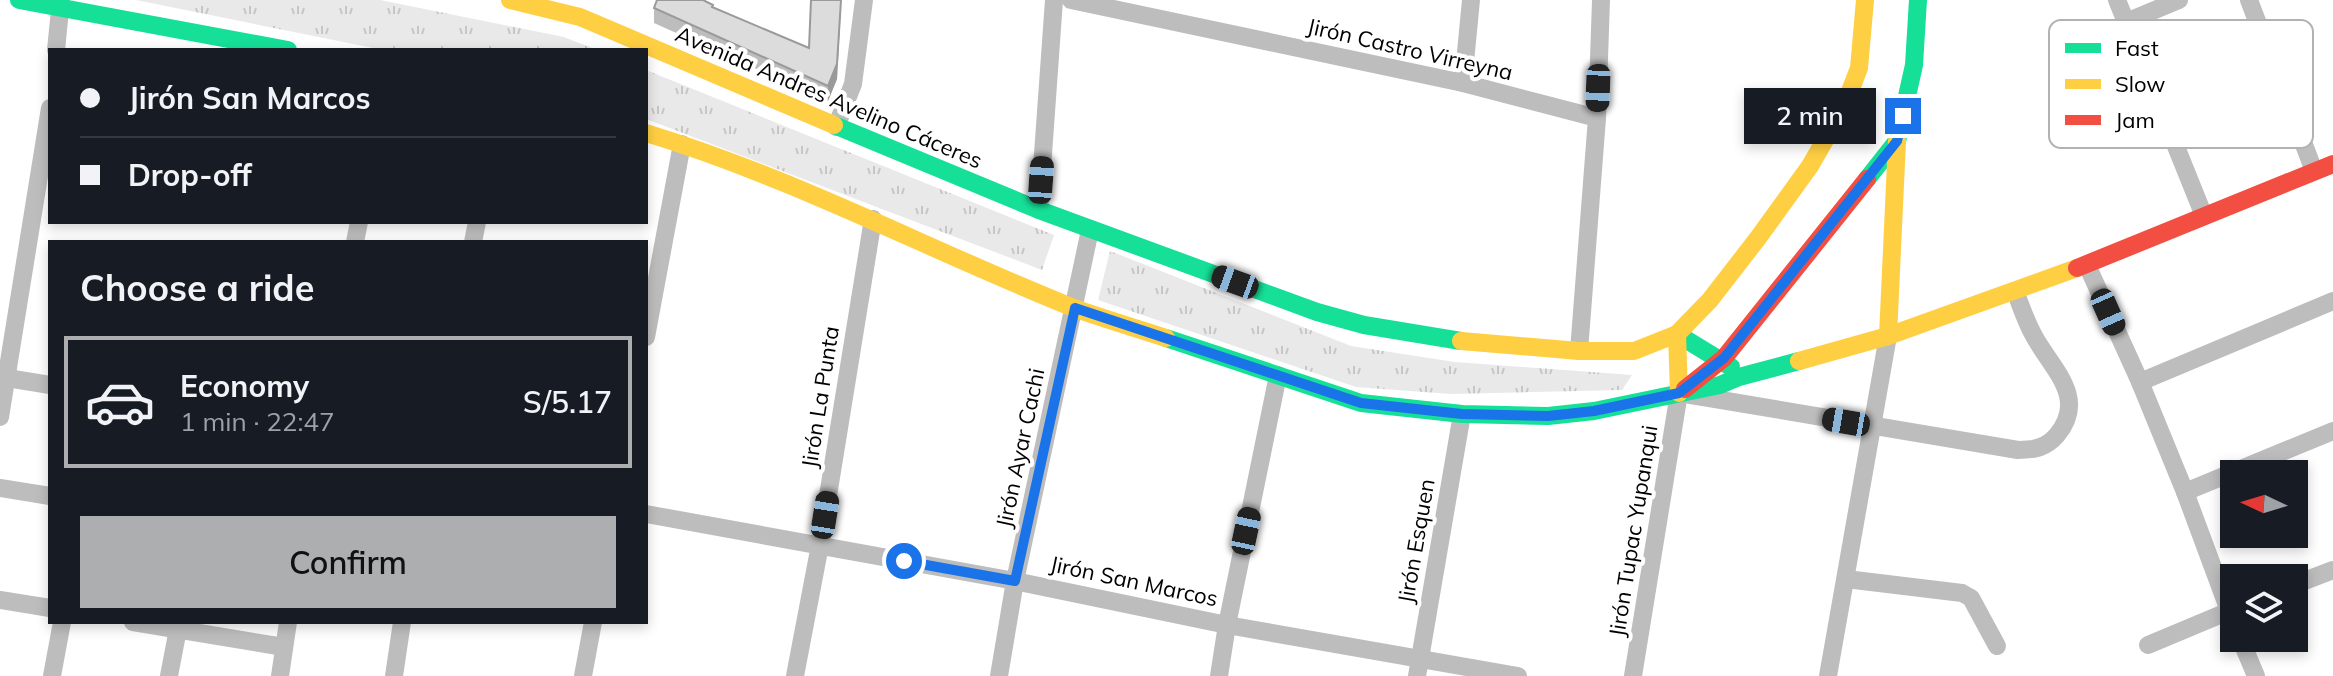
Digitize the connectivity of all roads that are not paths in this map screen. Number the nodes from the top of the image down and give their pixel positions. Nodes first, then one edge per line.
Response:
1 (19, 0) edge
2 (510, 0) edge
3 (864, 0) edge
4 (1054, 0) edge
5 (1071, 0) edge
6 (1471, 0) edge
7 (1601, 0) edge
8 (1865, 0) edge
9 (1918, 0) edge
10 (2117, 0) edge
11 (2179, 0) edge
12 (2249, 0) edge
13 (61, 4) edge
14 (2125, 20) edge
15 (2131, 20) edge
16 (2257, 20) edge
17 (56, 48) edge
18 (278, 48) edge
19 (1463, 83) junction
20 (1597, 118) junction
21 (836, 127) junction
22 (648, 134) edge
23 (48, 136) edge
24 (1897, 141) junction
25 (682, 144) junction
26 (2177, 148) edge
27 (2305, 148) edge
28 (2333, 164) edge
29 (2314, 171) junction
30 (1039, 210) junction
31 (2204, 216) junction
32 (873, 219) junction
33 (1090, 230) junction
34 (2087, 265) junction
35 (2015, 291) junction
36 (2333, 301) edge
37 (1075, 308) junction
38 (648, 326) edge
39 (1677, 334) junction
40 (1888, 336) junction
41 (1579, 351) junction
42 (1724, 358) junction
43 (1278, 375) junction
44 (1739, 377) junction
45 (7, 378) junction
46 (2140, 382) junction
47 (48, 385) edge
48 (1679, 393) junction
49 (1462, 414) junction
50 (0, 417) edge
51 (1874, 427) junction
52 (2333, 431) edge
53 (0, 488) edge
54 (2185, 492) junction
55 (48, 496) edge
56 (648, 514) edge
57 (820, 545) junction
58 (2333, 570) edge
59 (1846, 579) junction
60 (2308, 580) edge
61 (1015, 581) junction
62 (2220, 584) edge
63 (0, 600) edge
64 (48, 608) edge
65 (2220, 619) edge
66 (62, 624) edge
67 (146, 624) edge
68 (288, 624) edge
69 (402, 624) edge
70 (593, 624) edge
71 (1227, 625) junction
72 (178, 629) junction
73 (2148, 645) dead end
74 (1997, 646) dead end
75 (284, 647) junction
76 (2246, 652) edge
77 (1419, 668) edge
78 (52, 676) edge
79 (169, 676) edge
80 (280, 676) edge
81 (394, 676) edge
82 (583, 676) edge
83 (795, 676) edge
84 (999, 676) edge
85 (1219, 676) edge
86 (1518, 676) edge
87 (1633, 676) edge
88 (1828, 676) edge
89 (2256, 676) edge

1 - 13 main road
2 - 21 main road, Avenida Andres Avelino Cáceres
3 - 21 street
4 - 30 street
5 - 19 street, Jirón Castro Virreyna
6 - 19 street
7 - 20 street
8 - 39 main road, Avenida Andres Avelino Cáceres
9 - 24 main road
10 - 14 street
11 - 15 street
12 - 16 street
13 - 17 street
13 - 18 main road
19 - 20 street, Jirón Castro Virreyna
20 - 41 street
21 - 30 main road, Avenida Andres Avelino Cáceres
22 - 25 main road
23 - 45 street
24 - 40 main road
24 - 42 main road
25 - 32 main road
25 - 38 street
26 - 31 street
27 - 29 street
28 - 29 main road
29 - 31 main road
30 - 33 main road, Avenida Andres Avelino Cáceres
31 - 34 main road
32 - 37 main road
32 - 57 street, Jirón La Punta
33 - 37 street, Jirón Ayar Cachi
33 - 41 main road, Avenida Andres Avelino Cáceres
34 - 35 main road
34 - 46 street
35 - 40 main road
35 - 51 street
36 - 46 street
37 - 43 main road
37 - 61 street, Jirón Ayar Cachi
39 - 41 main road, Avenida Andres Avelino Cáceres
39 - 42 main road
39 - 48 main road
40 - 44 main road
40 - 51 street
42 - 44 main road
42 - 48 main road
43 - 49 main road
43 - 71 street
44 - 48 main road
45 - 47 street
45 - 50 street
46 - 54 street
48 - 49 main road
48 - 51 street
48 - 87 street, Jirón Tupac Yupanqui
49 - 77 street, Jirón Esquen
51 - 59 street
52 - 54 street
53 - 55 street
54 - 62 street
56 - 57 street, Jirón San Marcos
57 - 61 street, Jirón San Marcos
57 - 83 street, Jirón La Punta
58 - 60 street
59 - 74 street
59 - 88 street
61 - 71 street, Jirón San Marcos
61 - 84 street, Jirón Ayar Cachi
63 - 64 street
65 - 73 street
66 - 78 street
67 - 72 street
68 - 75 street
69 - 81 street
70 - 82 street
71 - 77 street, Jirón San Marcos
71 - 85 street
72 - 75 street
72 - 79 street
75 - 80 street
76 - 89 street
77 - 86 street, Jirón San Marcos

